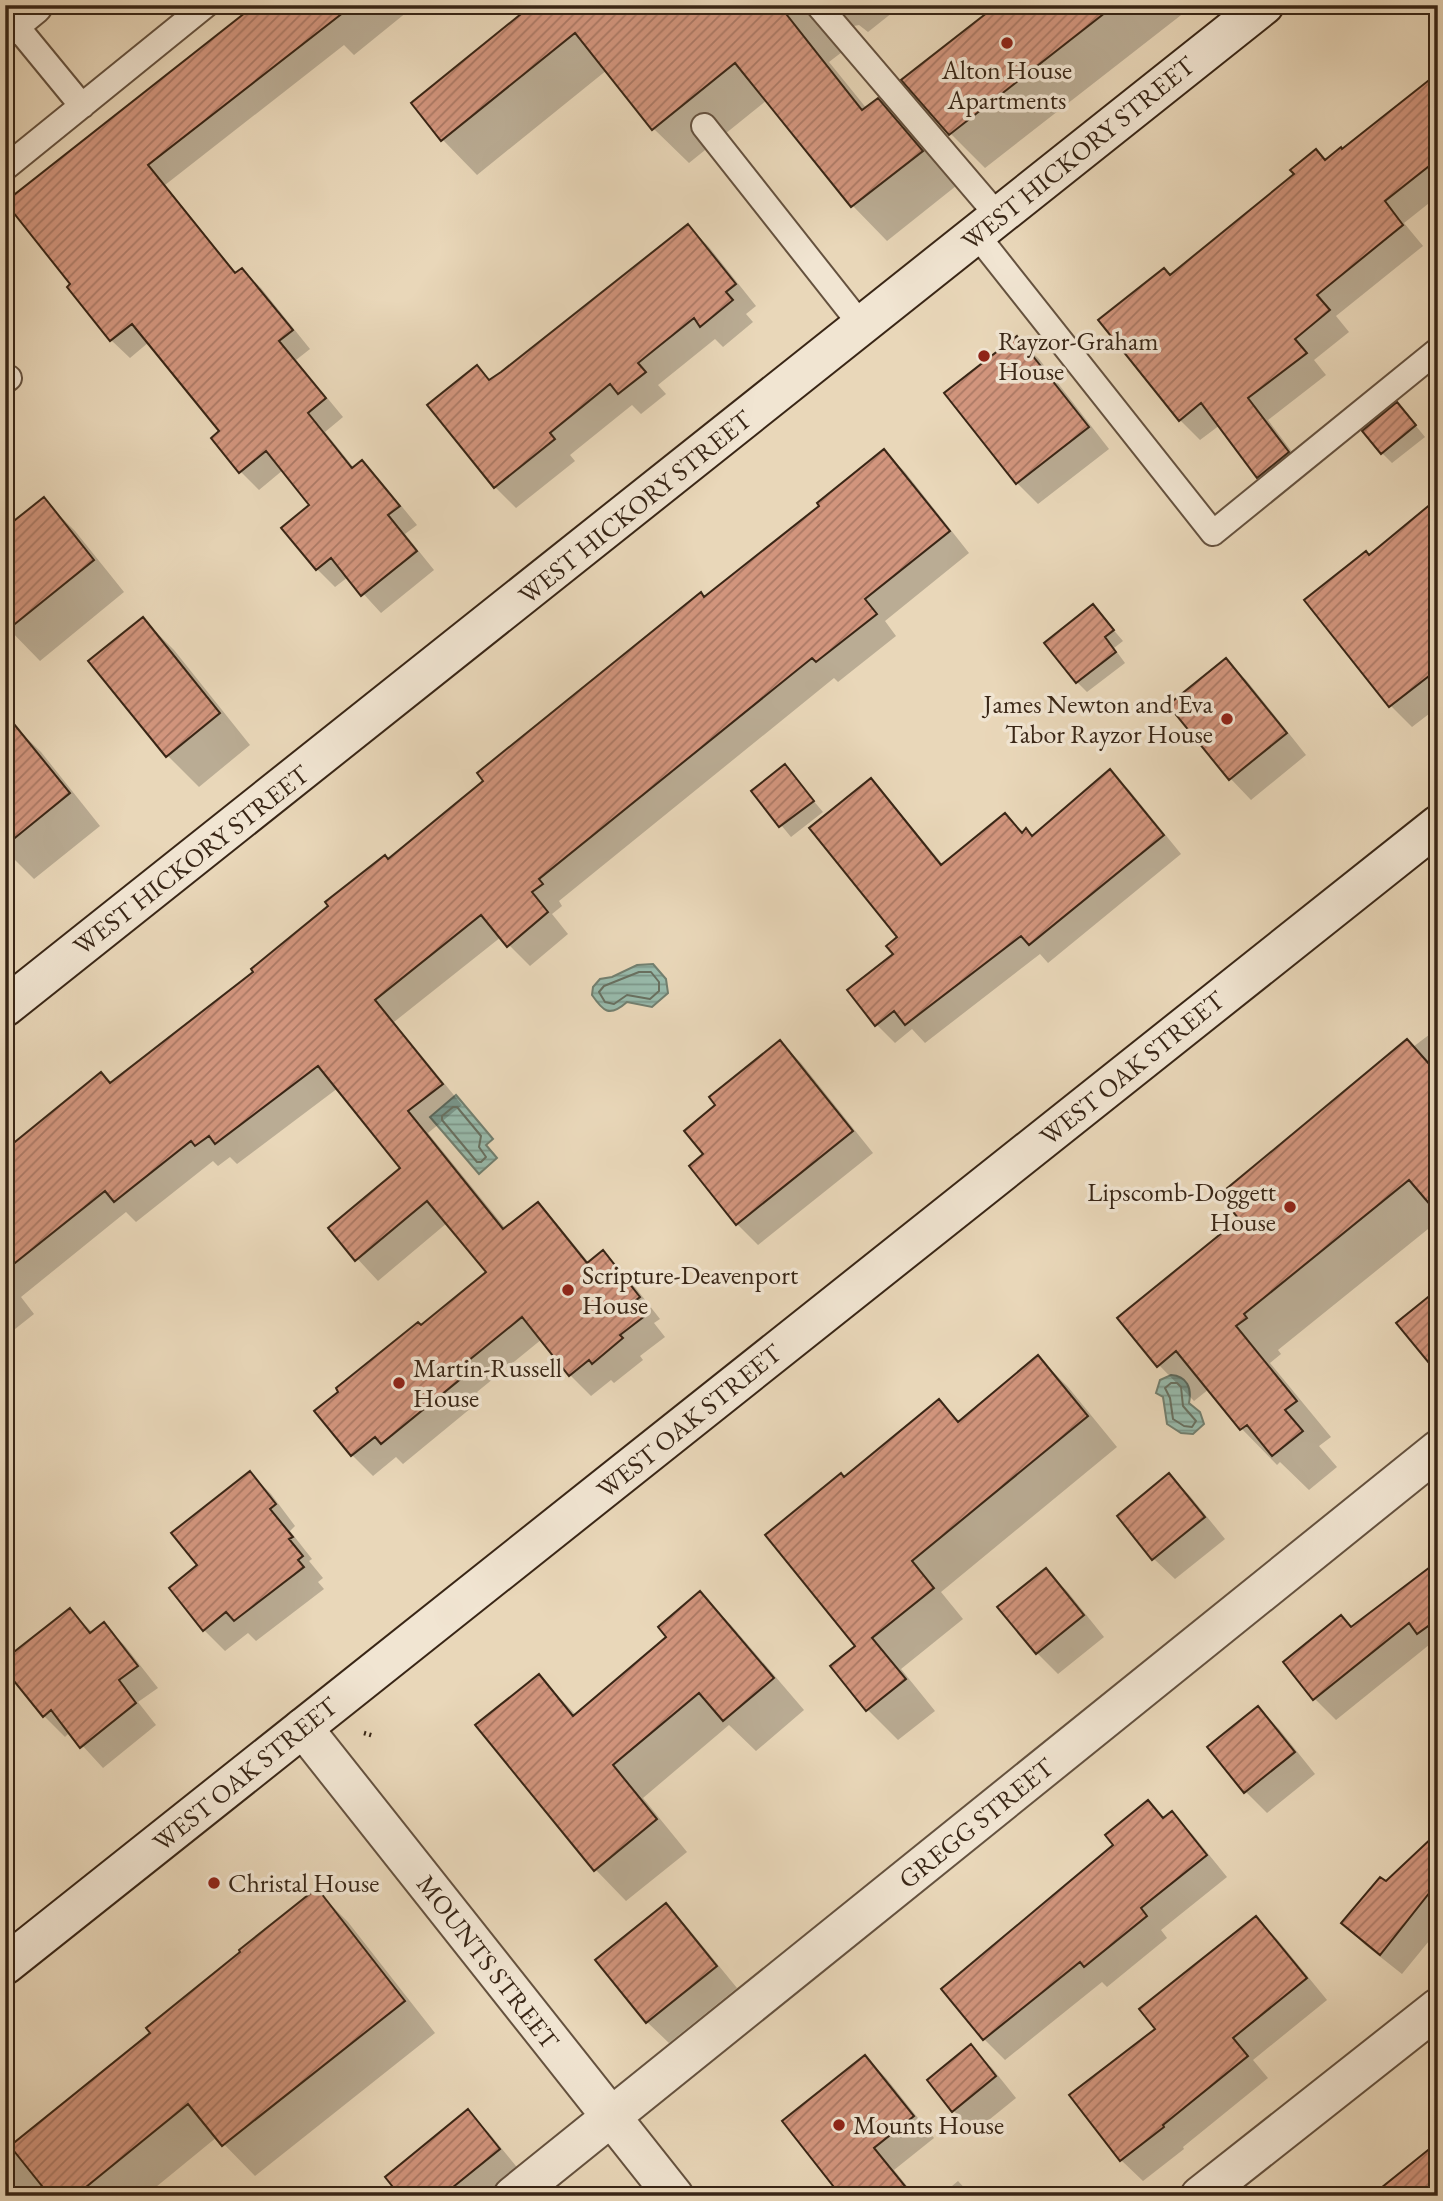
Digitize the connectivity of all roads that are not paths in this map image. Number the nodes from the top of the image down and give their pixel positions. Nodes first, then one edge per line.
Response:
1 (206, 5) edge
2 (818, 5) edge
3 (1264, 5) edge
4 (17, 18) edge
5 (82, 106) junction
6 (704, 126) dead end
7 (5, 168) edge
8 (988, 226) junction
9 (862, 326) junction
10 (1438, 350) edge
11 (1438, 825) edge
12 (5, 1007) edge
13 (1438, 1450) edge
14 (303, 1728) junction
15 (5, 1965) edge
16 (1438, 2008) edge
17 (611, 2116) junction
18 (513, 2196) edge
19 (674, 2196) edge
20 (1200, 2196) edge

1 - 5 lane
2 - 8 lane
3 - 8 main road, WEST HICKORY STREET
4 - 5 lane
5 - 7 lane
6 - 9 lane
8 - 9 main road, WEST HICKORY STREET
8 - 10 lane
9 - 12 main road, WEST HICKORY STREET
11 - 14 main road, WEST OAK STREET
13 - 17 main road, GREGG STREET
14 - 15 main road, WEST OAK STREET
14 - 17 main road, MOUNTS STREET
16 - 20 main road
17 - 18 main road, GREGG STREET
17 - 19 main road, MOUNTS STREET

